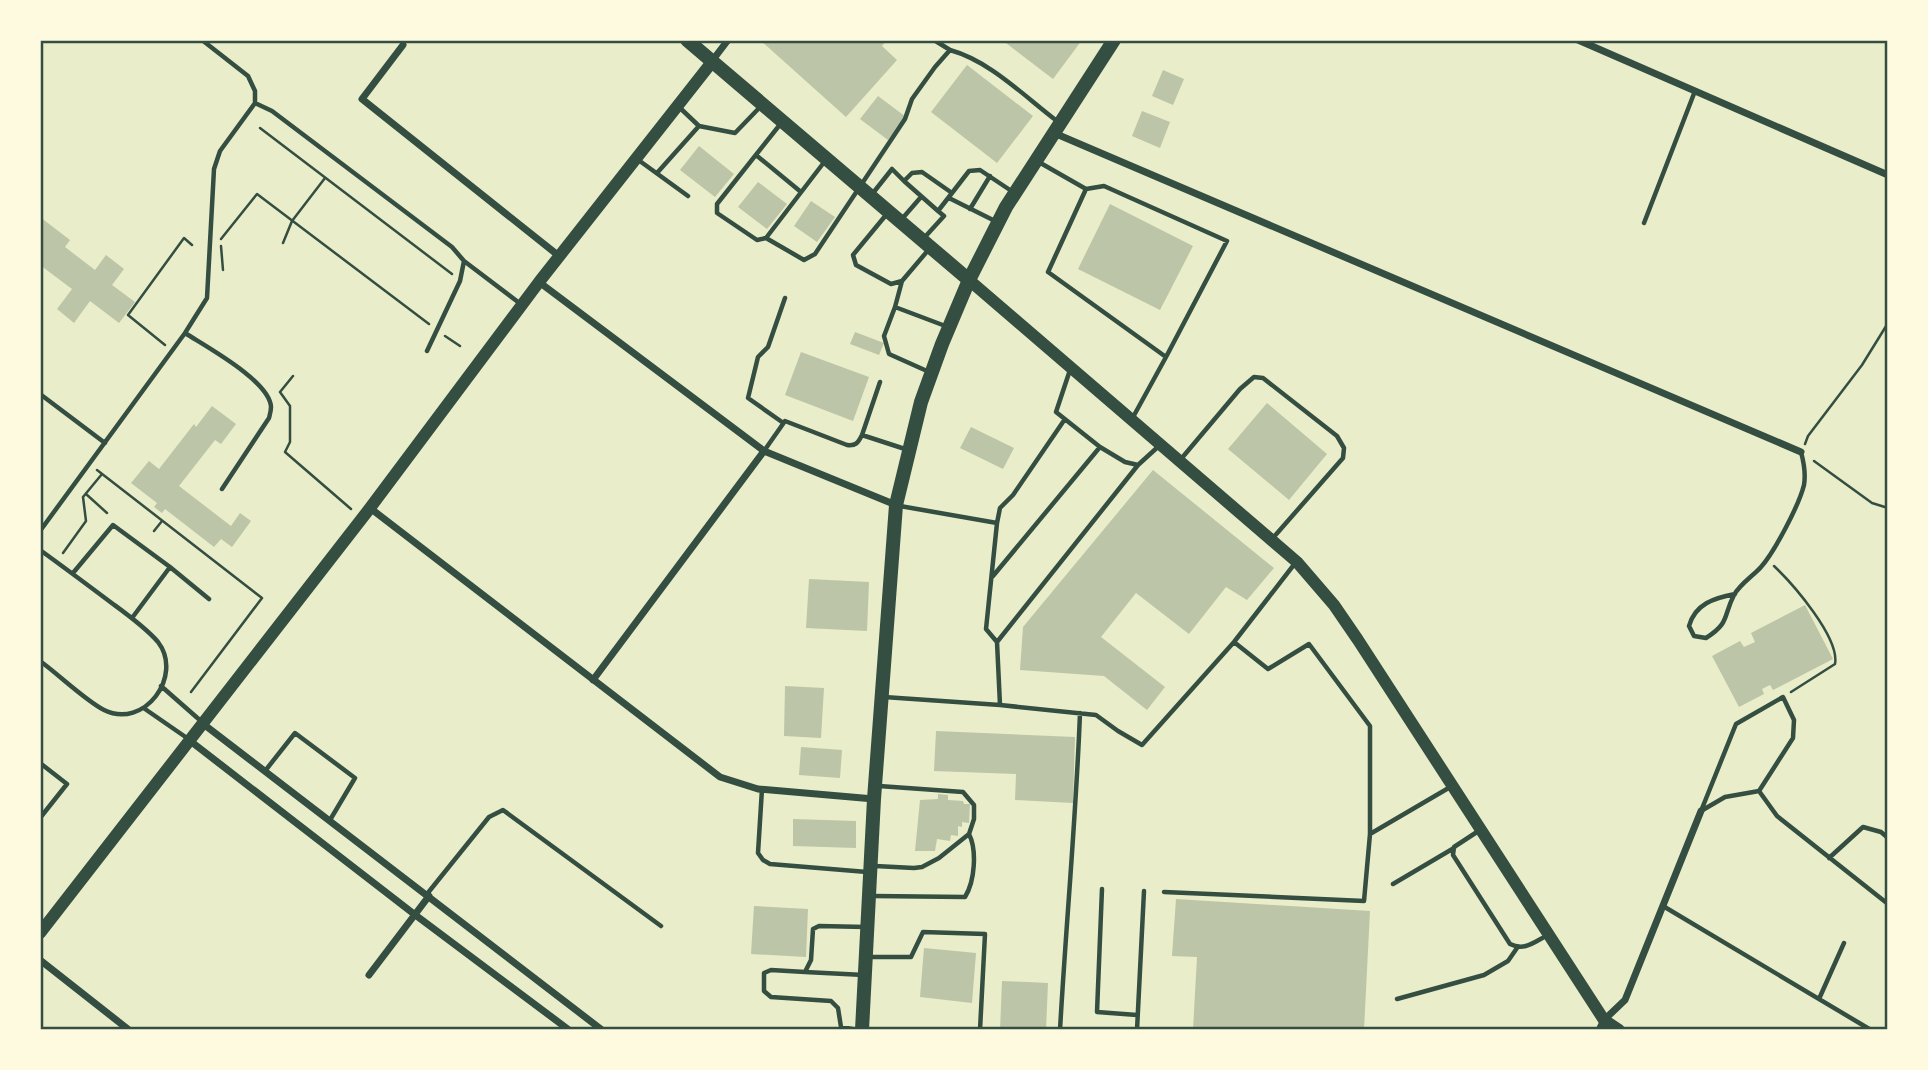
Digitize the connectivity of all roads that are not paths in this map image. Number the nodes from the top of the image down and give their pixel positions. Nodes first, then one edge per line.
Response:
1 (202, 40) edge
2 (687, 40) edge
3 (729, 40) edge
4 (934, 40) edge
5 (1114, 40) edge
6 (1578, 40) edge
7 (403, 45) dead end
8 (950, 50) junction
9 (712, 62) junction
10 (1695, 91) junction
11 (255, 103) junction
12 (763, 104) junction
13 (677, 106) junction
14 (782, 121) junction
15 (699, 126) junction
16 (1057, 128) junction
17 (756, 155) junction
18 (636, 158) junction
19 (827, 159) junction
20 (1036, 161) junction
21 (657, 173) junction
22 (1888, 175) edge
23 (990, 176) junction
24 (904, 181) junction
25 (1086, 189) junction
26 (801, 192) junction
27 (865, 192) junction
28 (1015, 193) junction
29 (688, 196) dead end
30 (951, 196) junction
31 (921, 197) junction
32 (971, 209) junction
33 (938, 211) junction
34 (894, 216) junction
35 (998, 223) junction
36 (1644, 223) dead end
37 (766, 238) junction
38 (927, 244) junction
39 (559, 256) junction
40 (464, 261) junction
41 (969, 280) junction
42 (902, 281) junction
43 (539, 282) junction
44 (785, 298) dead end
45 (522, 305) junction
46 (895, 307) junction
47 (949, 327) junction
48 (185, 333) junction
49 (427, 351) dead end
50 (1166, 357) junction
51 (1071, 368) junction
52 (932, 373) junction
53 (880, 382) dead end
54 (40, 394) edge
55 (1065, 419) junction
56 (1131, 419) junction
57 (782, 422) junction
58 (862, 435) junction
59 (105, 443) junction
60 (1160, 444) junction
61 (1100, 447) junction
62 (764, 451) junction
63 (909, 451) junction
64 (1801, 452) joint
65 (1180, 461) junction
66 (1138, 465) junction
67 (222, 489) dead end
68 (896, 505) junction
69 (370, 508) junction
70 (997, 523) junction
71 (40, 531) edge
72 (1272, 540) junction
73 (40, 550) edge
74 (1297, 562) junction
75 (170, 567) junction
76 (73, 573) junction
77 (992, 577) junction
78 (1735, 594) junction
79 (209, 599) dead end
80 (132, 618) junction
81 (997, 642) junction
82 (1234, 642) junction
83 (40, 661) edge
84 (593, 680) junction
85 (161, 686) junction
86 (882, 697) junction
87 (1000, 705) junction
88 (145, 709) junction
89 (1080, 713) junction
90 (202, 723) junction
91 (190, 740) junction
92 (40, 763) edge
93 (265, 771) junction
94 (1452, 786) junction
95 (762, 789) junction
96 (1759, 790) junction
97 (874, 792) junction
98 (1701, 811) junction
99 (40, 818) edge
100 (330, 820) junction
101 (1480, 829) junction
102 (969, 834) junction
103 (1370, 834) junction
104 (1888, 838) edge
105 (1454, 848) junction
106 (1829, 858) junction
107 (870, 869) junction
108 (1393, 884) dead end
109 (1102, 889) dead end
110 (1144, 891) dead end
111 (1164, 892) dead end
112 (428, 895) junction
113 (869, 896) junction
114 (1888, 904) edge
115 (1662, 906) junction
116 (414, 914) junction
117 (661, 926) dead end
118 (867, 927) junction
119 (40, 933) edge
120 (1548, 934) junction
121 (1844, 943) dead end
122 (1517, 948) junction
123 (866, 957) junction
124 (40, 960) edge
125 (805, 972) junction
126 (369, 975) dead end
127 (865, 975) junction
128 (1397, 999) dead end
129 (1819, 999) junction
130 (1137, 1014) junction
131 (1602, 1025) edge
132 (129, 1030) edge
133 (569, 1030) edge
134 (602, 1030) edge
135 (860, 1030) edge
136 (980, 1030) edge
137 (1060, 1030) edge
138 (1137, 1030) edge
139 (1619, 1030) edge
140 (1871, 1030) edge

1 - 11 lane
2 - 9 main road
3 - 9 street
4 - 8 lane
5 - 16 main road
6 - 10 street
7 - 39 street
8 - 16 lane
8 - 27 lane
9 - 12 main road
9 - 13 street
10 - 22 street
10 - 36 lane
11 - 40 lane
11 - 48 lane
12 - 14 main road
12 - 15 lane
13 - 15 lane
13 - 18 street
14 - 17 lane
14 - 19 main road
15 - 21 lane
16 - 20 main road
16 - 64 street
17 - 26 lane
17 - 37 lane
18 - 21 lane
18 - 39 street
19 - 26 lane
19 - 27 main road
20 - 25 lane
20 - 28 main road
21 - 29 lane
23 - 28 lane
23 - 30 lane
23 - 32 lane
24 - 27 lane
24 - 30 lane
24 - 31 lane
25 - 50 lane
25 - 50 lane
26 - 37 lane
27 - 34 main road
27 - 37 lane
28 - 35 main road
30 - 32 lane
30 - 33 lane
31 - 33 lane
31 - 34 lane
32 - 35 lane
33 - 38 lane
34 - 38 main road
34 - 42 lane
35 - 41 main road
38 - 41 main road
38 - 42 lane
39 - 43 street
40 - 45 lane
40 - 49 lane
41 - 47 main road
41 - 51 street
42 - 46 lane
43 - 45 street
43 - 62 street
44 - 57 lane
45 - 69 street
46 - 47 lane
46 - 52 lane
47 - 52 main road
48 - 59 lane
48 - 67 lane
50 - 56 lane
51 - 55 lane
51 - 56 street
52 - 63 main road
53 - 58 lane
54 - 59 lane
55 - 61 lane
55 - 70 lane
56 - 60 street
57 - 58 lane
57 - 62 lane
58 - 63 lane
59 - 71 lane
60 - 65 street
60 - 66 lane
61 - 66 lane
61 - 77 lane
62 - 68 street
62 - 84 street
63 - 68 main road
64 - 78 lane
65 - 72 street
65 - 72 lane
66 - 81 lane
68 - 70 lane
68 - 86 main road
69 - 84 street
69 - 90 street
70 - 77 lane
72 - 74 street
73 - 76 lane
74 - 82 lane
74 - 94 street
75 - 76 lane
75 - 79 lane
75 - 80 lane
76 - 80 lane
77 - 81 lane
78 - 78 lane
80 - 85 lane
81 - 87 lane
82 - 89 lane
82 - 103 lane
83 - 88 lane
84 - 95 street
85 - 88 lane
85 - 90 lane
86 - 87 lane
86 - 97 main road
87 - 89 lane
88 - 91 lane
89 - 137 lane
90 - 91 street
90 - 93 street
91 - 116 street
91 - 119 street
92 - 99 lane
93 - 100 street
93 - 100 lane
94 - 101 street
94 - 103 lane
95 - 97 street
95 - 107 lane
96 - 98 lane
96 - 98 lane
96 - 106 lane
97 - 102 lane
97 - 107 main road
98 - 115 street
100 - 112 street
101 - 105 lane
101 - 120 street
102 - 107 lane
102 - 113 lane
103 - 111 lane
104 - 106 lane
105 - 108 lane
105 - 122 lane
106 - 114 lane
107 - 113 main road
109 - 130 lane
110 - 130 lane
112 - 116 street
112 - 117 lane
112 - 134 street
113 - 118 main road
115 - 129 lane
115 - 131 street
116 - 126 street
116 - 133 street
118 - 123 main road
118 - 125 lane
120 - 122 lane
120 - 131 street
121 - 129 lane
122 - 128 lane
123 - 127 main road
123 - 136 lane
124 - 132 street
125 - 127 lane
125 - 135 lane
127 - 135 main road
129 - 140 lane
130 - 138 lane
131 - 139 street

